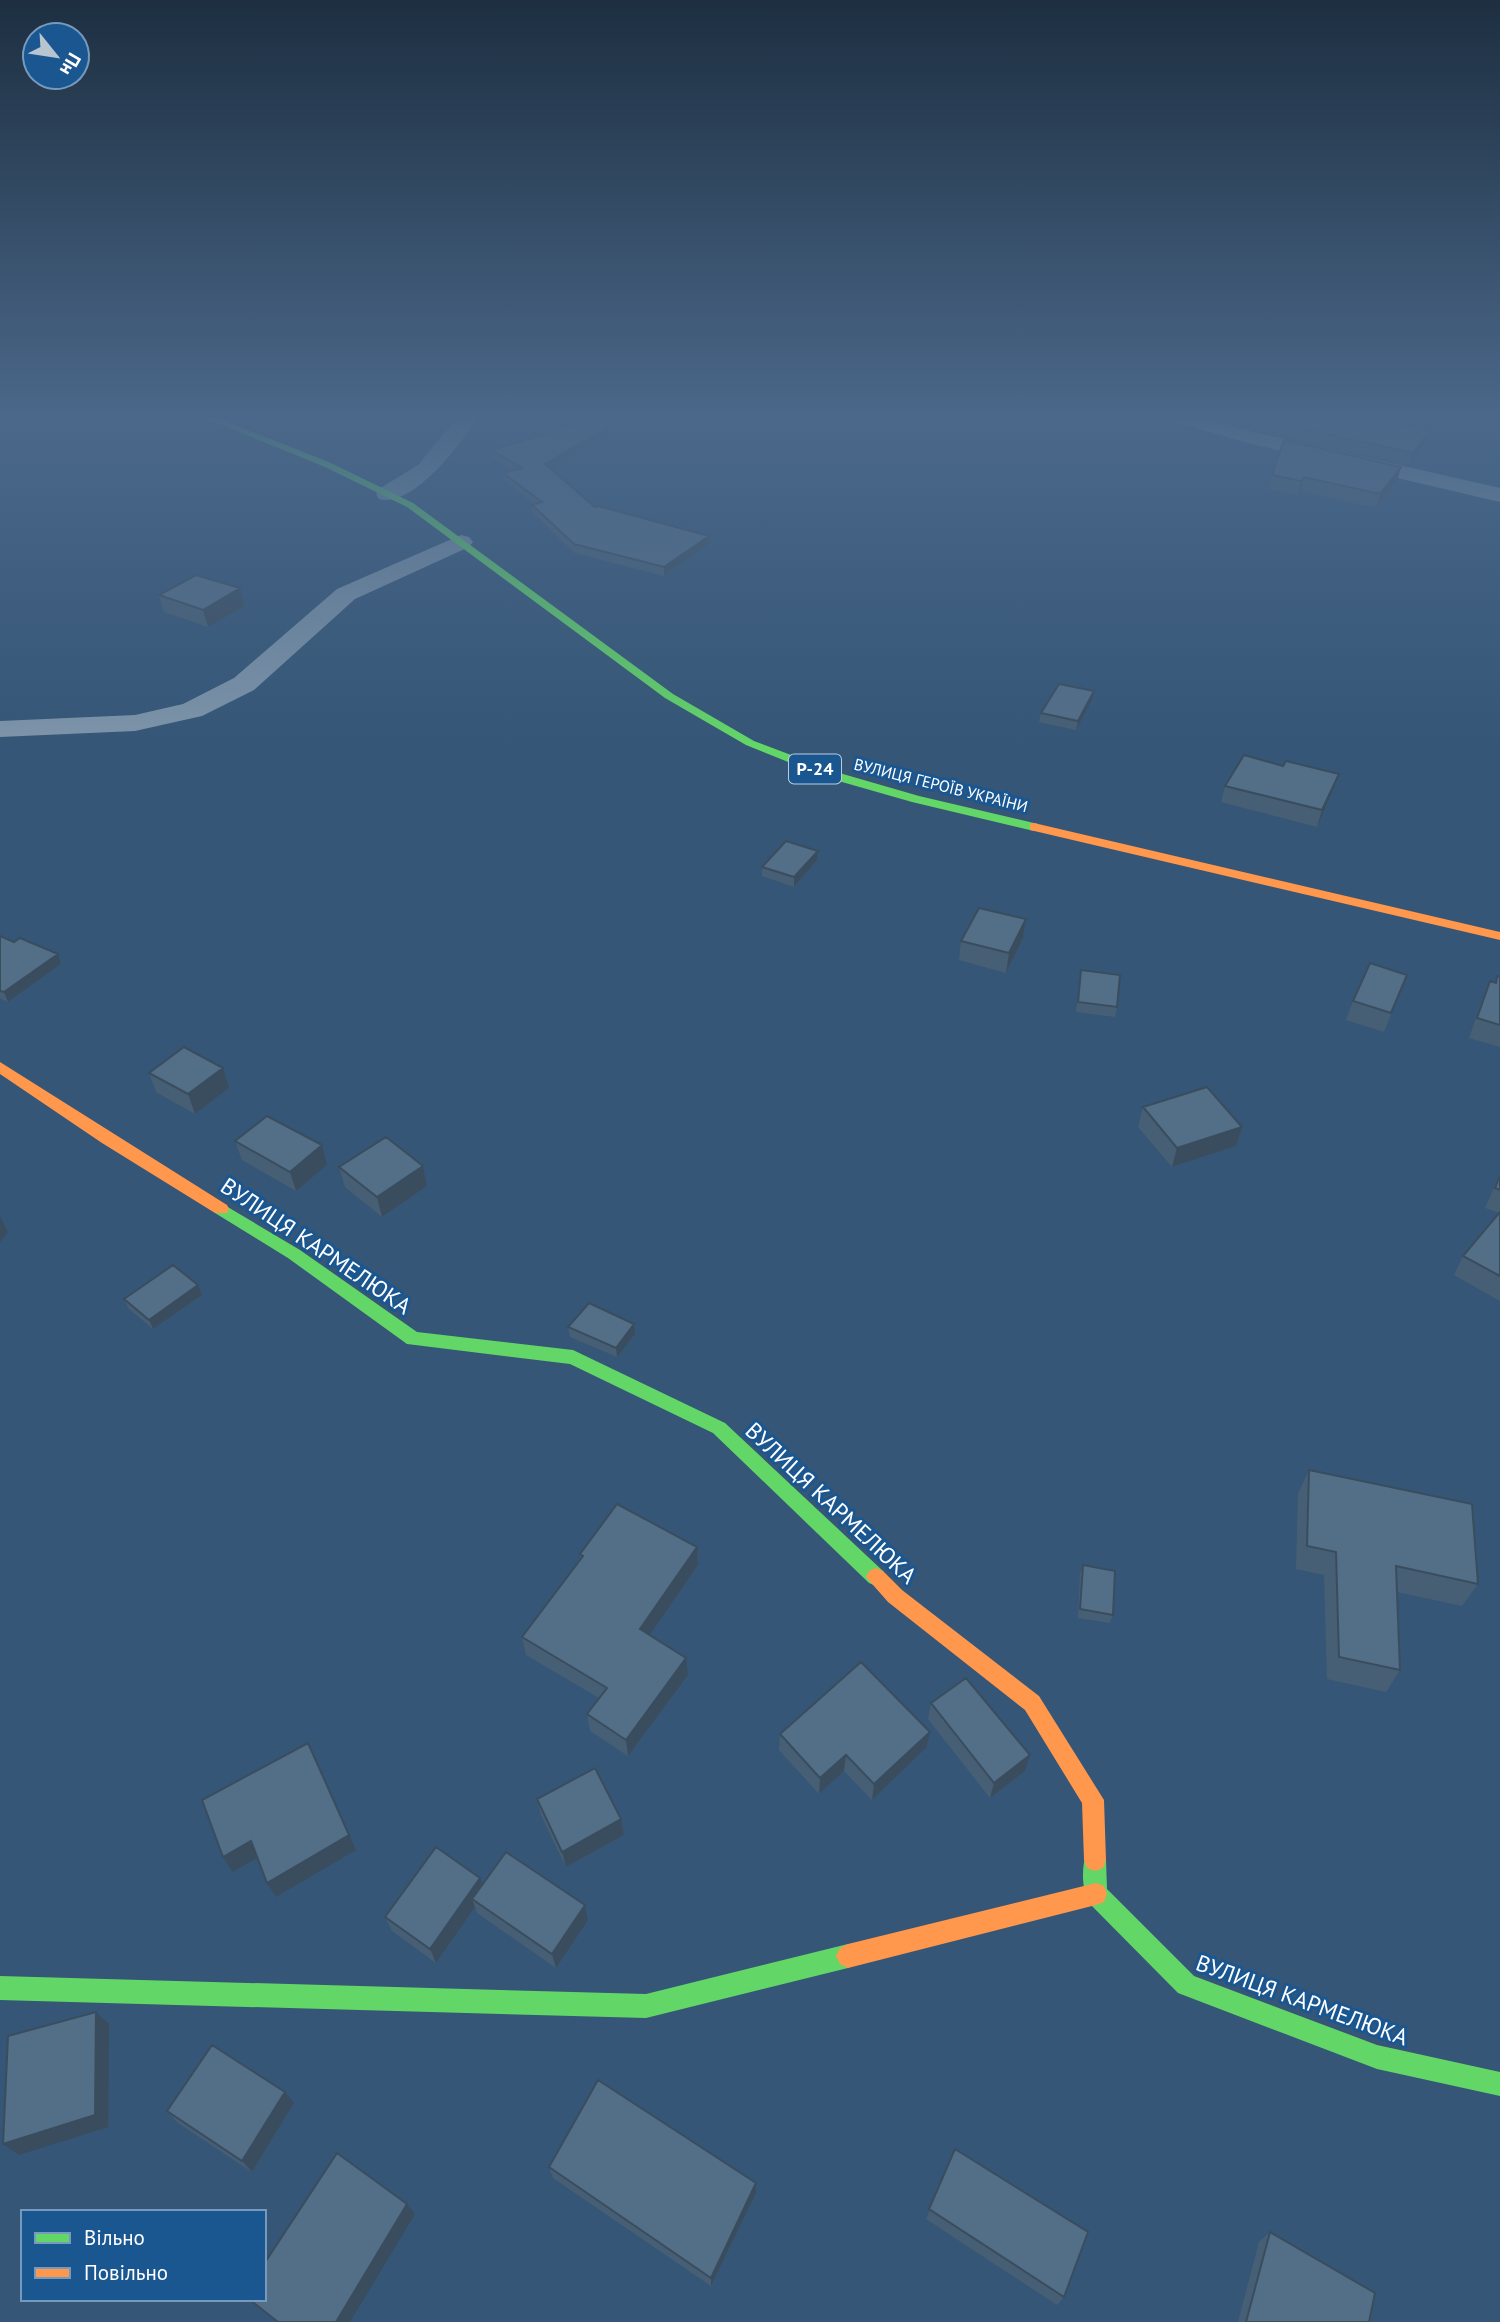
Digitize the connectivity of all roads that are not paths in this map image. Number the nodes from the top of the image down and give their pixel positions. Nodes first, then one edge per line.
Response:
1 (439, 526) edge
2 (461, 542) junction
3 (0, 729) edge
4 (1500, 936) edge
5 (0, 1067) edge
6 (1096, 1894) junction
7 (0, 1989) edge
8 (1500, 2084) edge

1 - 2 main road, ВУЛИЦЯ ГЕРОЇВ УКРАЇНИ / Р-24
2 - 3 street
2 - 4 main road, ВУЛИЦЯ ГЕРОЇВ УКРАЇНИ / Р-24
5 - 6 main road, ВУЛИЦЯ КАРМЕЛЮКА
6 - 7 main road
6 - 8 main road, ВУЛИЦЯ КАРМЕЛЮКА

